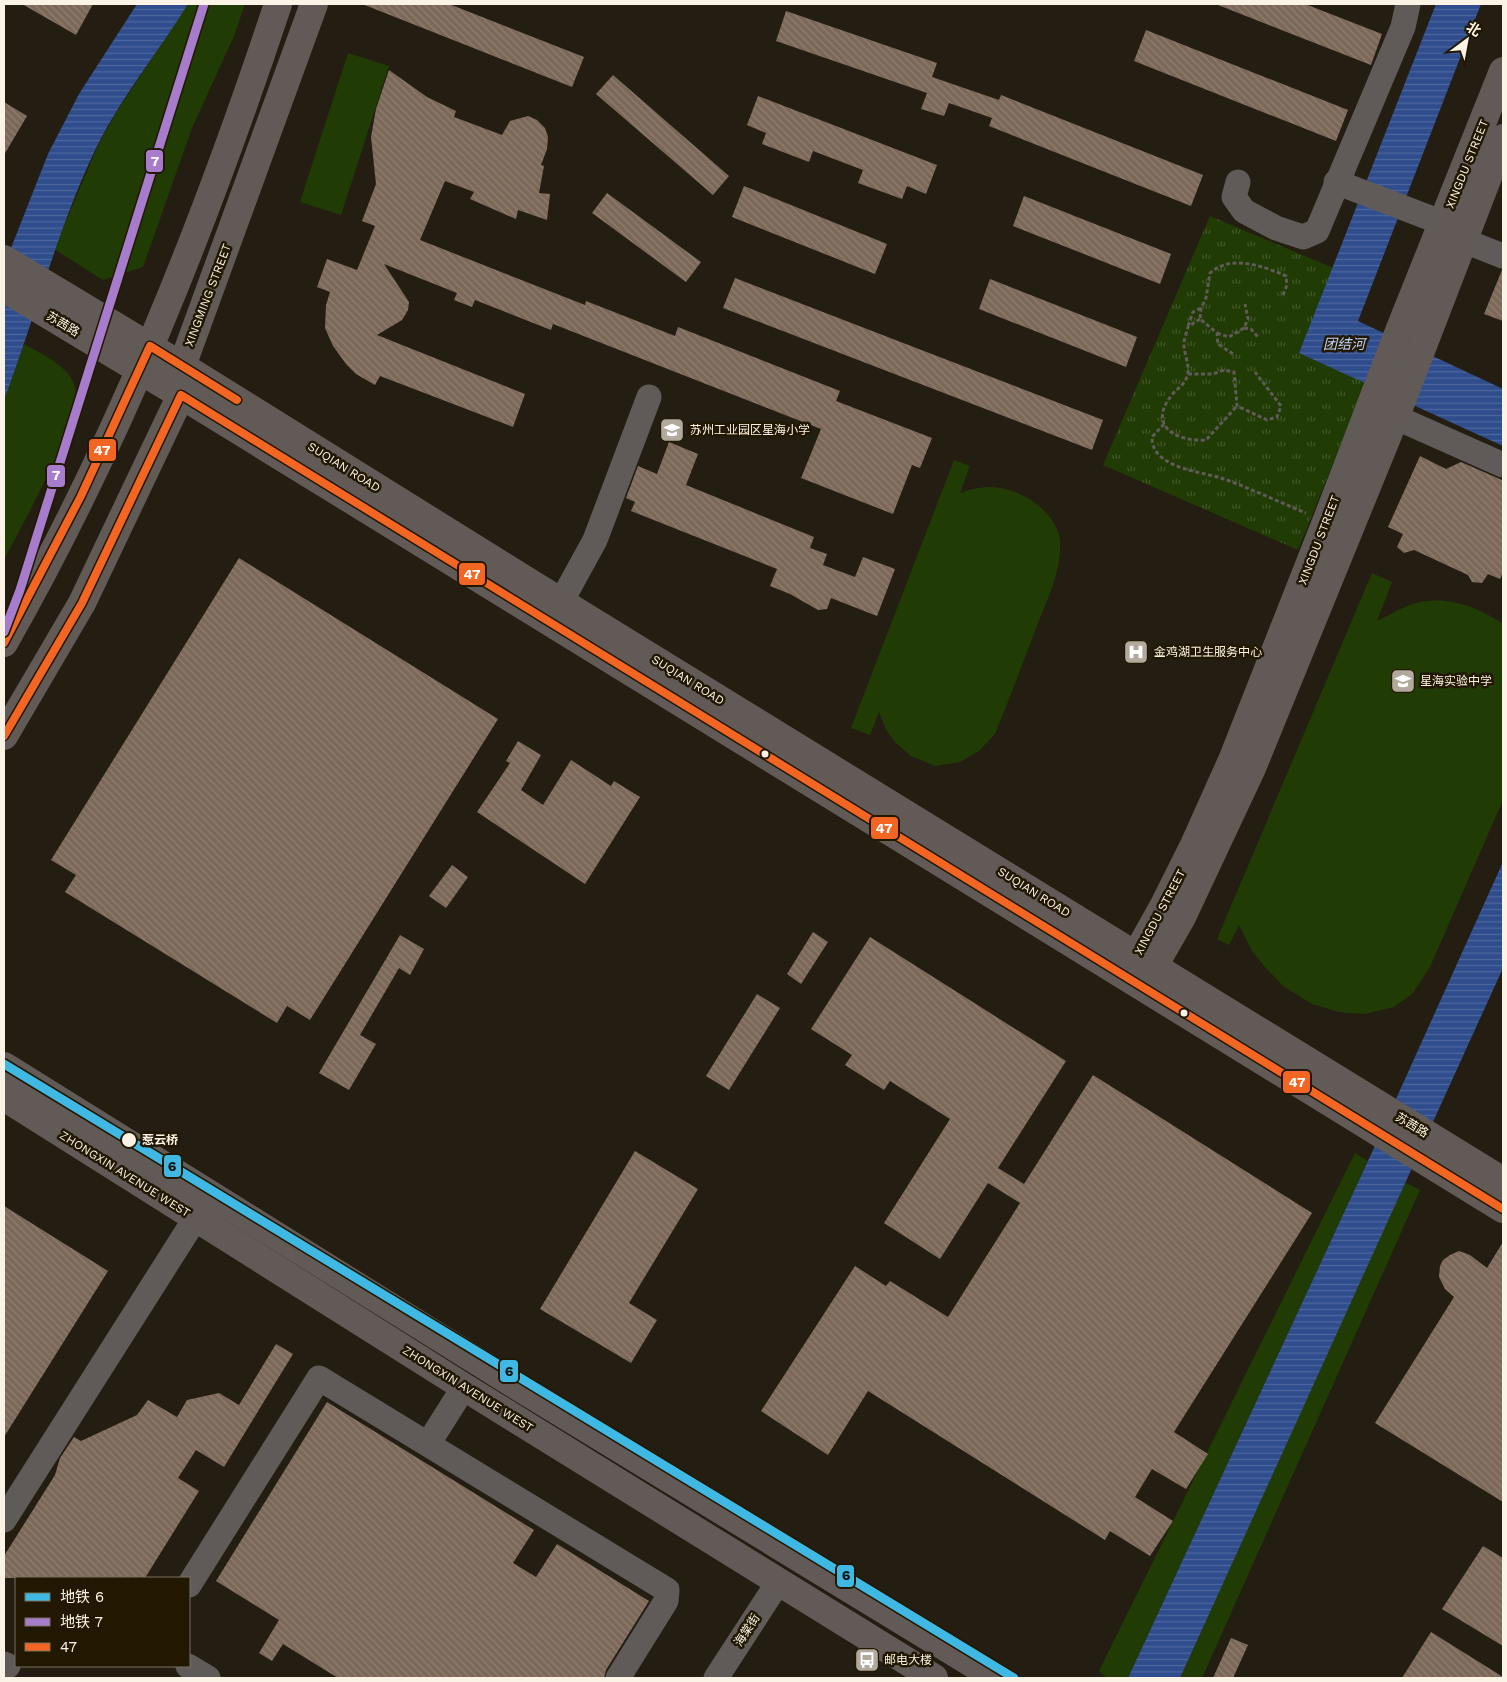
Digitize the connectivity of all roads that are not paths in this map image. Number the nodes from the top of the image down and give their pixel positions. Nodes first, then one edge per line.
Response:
1 (278, 4) edge
2 (314, 4) edge
3 (1408, 4) edge
4 (1503, 71) edge
5 (1503, 138) edge
6 (1238, 182) dead end
7 (1347, 186) junction
8 (1448, 232) junction
9 (1503, 256) edge
10 (4, 259) edge
11 (4, 288) edge
12 (58, 307) junction
13 (150, 346) junction
14 (182, 366) junction
15 (140, 371) junction
16 (181, 395) junction
17 (650, 398) dead end
18 (1397, 413) junction
19 (1503, 465) edge
20 (561, 602) junction
21 (4, 643) edge
22 (4, 736) edge
23 (1141, 967) junction
24 (4, 1066) edge
25 (4, 1097) edge
26 (1367, 1111) joint
27 (1444, 1158) junction
28 (1503, 1181) edge
29 (1503, 1209) edge
30 (195, 1219) junction
31 (464, 1387) junction
32 (428, 1444) junction
33 (4, 1520) edge
34 (779, 1581) junction
35 (190, 1583) edge
36 (190, 1667) edge
37 (208, 1678) edge
38 (618, 1678) edge
39 (716, 1678) edge
40 (934, 1678) edge
41 (996, 1678) edge

1 - 13 main road
2 - 14 main road, XINGMING STREET
3 - 7 street
4 - 8 main road, XINGDU STREET
5 - 8 main road, XINGDU STREET
6 - 7 street
7 - 8 street
8 - 9 street
8 - 18 main road, XINGDU STREET
8 - 23 main road, XINGDU STREET
10 - 12 main road, SUQIAN ROAD
11 - 12 main road, 苏茜路
12 - 13 main road, SUQIAN ROAD
12 - 15 main road, 苏茜路
13 - 14 main road, SUQIAN ROAD
13 - 15 main road
14 - 16 main road, XINGMING STREET
14 - 20 main road, SUQIAN ROAD
15 - 16 main road, 苏茜路
15 - 21 main road
16 - 22 main road, XINGMING STREET
16 - 23 main road, 苏茜路
17 - 20 street
18 - 19 street
18 - 23 main road, XINGDU STREET
20 - 23 main road, SUQIAN ROAD
23 - 26 main road, SUQIAN ROAD
24 - 41 main road
25 - 30 main road, ZHONGXIN AVENUE WEST
26 - 27 main road, 苏茜路
27 - 28 main road
27 - 29 main road, 苏茜路
30 - 31 main road, ZHONGXIN AVENUE WEST
30 - 33 street
31 - 32 street
31 - 34 main road, ZHONGXIN AVENUE WEST
32 - 35 street
32 - 38 street
34 - 39 street, 海棠街
34 - 40 main road, ZHONGXIN AVENUE WEST
36 - 37 street

